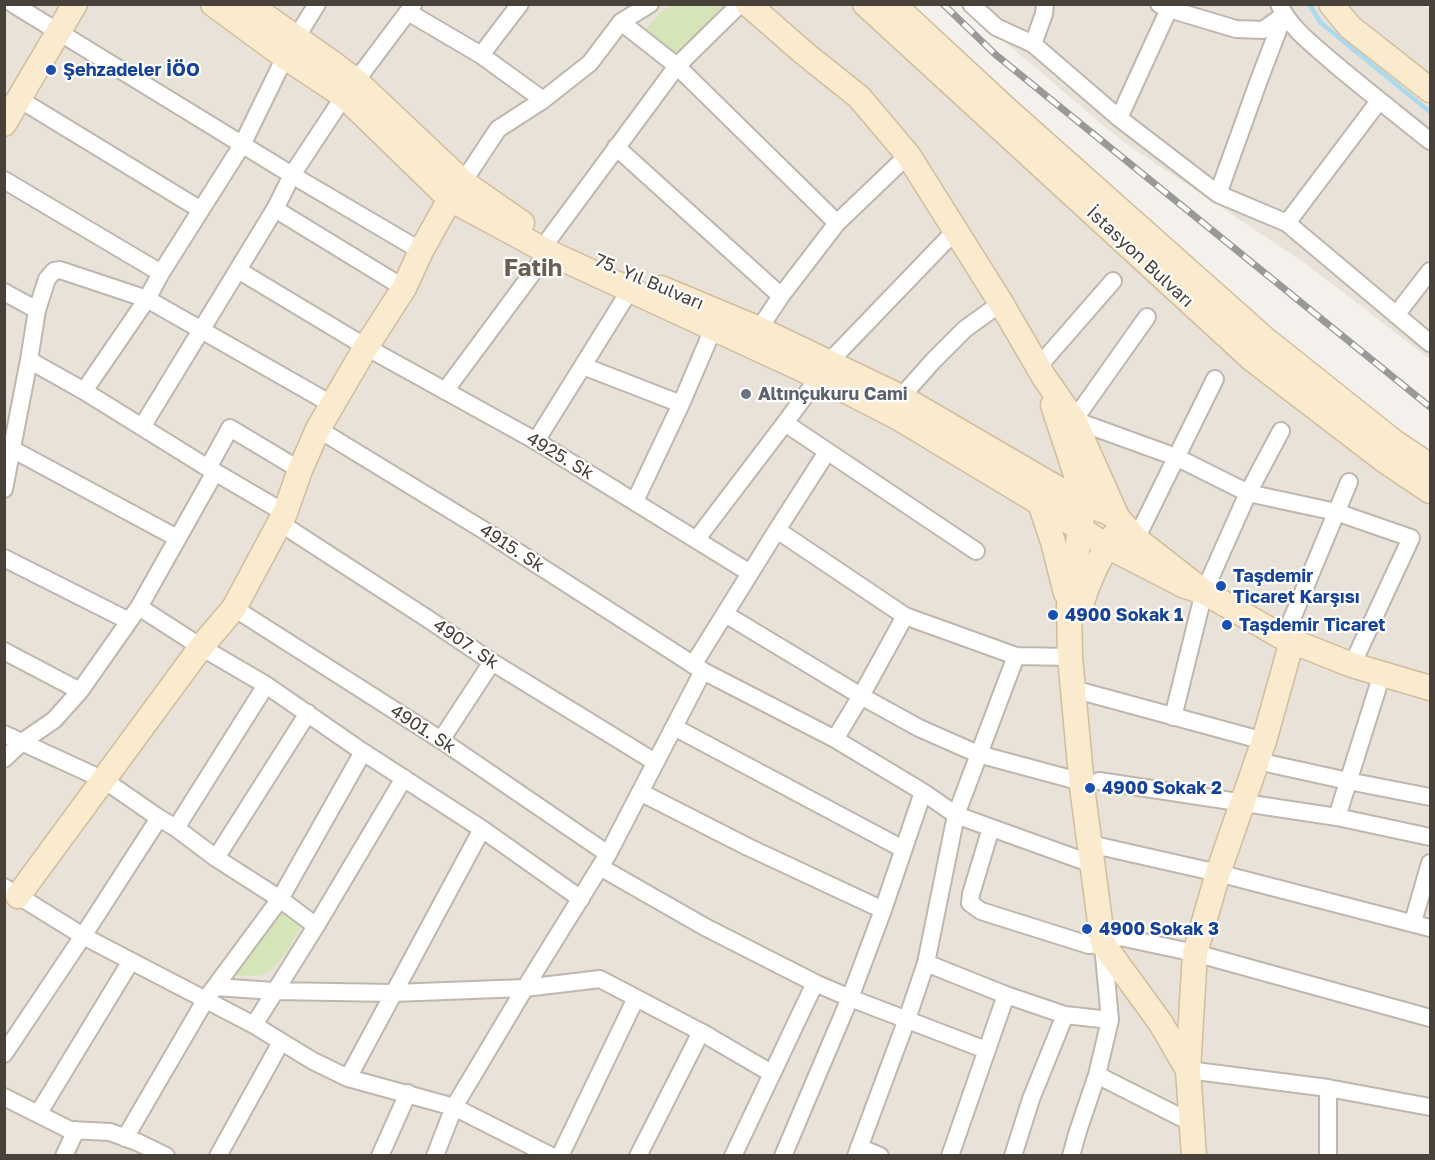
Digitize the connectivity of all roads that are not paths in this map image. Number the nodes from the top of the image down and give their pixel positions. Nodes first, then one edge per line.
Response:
1 (13, 4) edge
2 (75, 4) edge
3 (213, 4) edge
4 (248, 4) edge
5 (317, 4) edge
6 (520, 4) edge
7 (650, 4) edge
8 (740, 4) edge
9 (748, 4) edge
10 (865, 4) edge
11 (893, 4) edge
12 (971, 4) edge
13 (1045, 4) edge
14 (1331, 4) edge
15 (1164, 7) edge
16 (411, 8) edge
17 (1282, 10) edge
18 (621, 22) junction
19 (59, 32) junction
20 (1033, 44) junction
21 (291, 48) junction
22 (481, 55) junction
23 (677, 66) junction
24 (350, 88) junction
25 (1431, 90) edge
26 (543, 100) junction
27 (1379, 101) junction
28 (9, 114) edge
29 (1119, 118) junction
30 (1431, 141) edge
31 (242, 145) junction
32 (616, 147) junction
33 (908, 155) junction
34 (292, 175) junction
35 (4, 180) edge
36 (457, 190) junction
37 (1218, 194) junction
38 (275, 209) junction
39 (201, 210) junction
40 (837, 223) junction
41 (1287, 223) junction
42 (956, 230) junction
43 (549, 246) junction
44 (421, 251) junction
45 (238, 270) junction
46 (1431, 271) edge
47 (160, 273) junction
48 (1113, 281) dead end
49 (404, 288) junction
50 (630, 290) junction
51 (4, 292) edge
52 (781, 296) junction
53 (147, 299) junction
54 (1001, 303) junction
55 (37, 310) junction
56 (1396, 315) junction
57 (1147, 317) dead end
58 (759, 328) junction
59 (713, 329) junction
60 (202, 330) junction
61 (1431, 343) edge
62 (366, 347) junction
63 (29, 360) junction
64 (583, 366) junction
65 (824, 369) junction
66 (1041, 372) junction
67 (1215, 379) dead end
68 (84, 391) junction
69 (446, 391) junction
70 (901, 397) junction
71 (681, 404) junction
72 (333, 405) junction
73 (1074, 420) junction
74 (785, 423) junction
75 (142, 427) junction
76 (318, 429) junction
77 (1281, 431) dead end
78 (536, 441) junction
79 (12, 449) junction
80 (827, 453) junction
81 (1176, 457) junction
82 (1431, 466) edge
83 (212, 470) junction
84 (300, 470) junction
85 (1349, 482) dead end
86 (4, 489) edge
87 (1431, 491) edge
88 (1248, 493) junction
89 (635, 501) junction
90 (1040, 503) junction
91 (1086, 505) junction
92 (1336, 512) junction
93 (1117, 517) junction
94 (282, 518) junction
95 (1080, 529) junction
96 (777, 530) junction
97 (177, 538) junction
98 (1136, 538) junction
99 (696, 540) junction
100 (1107, 546) junction
101 (976, 551) dead end
102 (4, 558) edge
103 (750, 573) junction
104 (1204, 592) junction
105 (1069, 606) junction
106 (234, 608) junction
107 (134, 614) junction
108 (724, 614) junction
109 (905, 615) junction
110 (1288, 640) junction
111 (201, 647) junction
112 (1070, 650) junction
113 (4, 651) edge
114 (1016, 656) junction
115 (492, 662) junction
116 (1352, 665) junction
117 (698, 668) junction
118 (1382, 674) junction
119 (266, 685) junction
120 (1431, 688) edge
121 (1073, 689) junction
122 (80, 691) junction
123 (861, 696) junction
124 (308, 713) junction
125 (1173, 717) junction
126 (674, 727) junction
127 (4, 734) edge
128 (835, 739) junction
129 (441, 740) junction
130 (22, 742) junction
131 (1261, 751) junction
132 (363, 752) junction
133 (978, 754) junction
134 (4, 759) edge
135 (655, 762) junction
136 (404, 778) junction
137 (104, 780) junction
138 (1091, 781) junction
139 (1348, 781) junction
140 (640, 792) junction
141 (923, 792) junction
142 (1431, 797) edge
143 (1244, 803) junction
144 (956, 815) junction
145 (1337, 817) junction
146 (159, 818) junction
147 (176, 828) junction
148 (992, 828) junction
149 (482, 829) junction
150 (1431, 837) edge
151 (903, 849) junction
152 (1091, 854) junction
153 (216, 858) junction
154 (604, 861) junction
155 (1431, 863) edge
156 (1218, 873) junction
157 (9, 891) edge
158 (280, 899) junction
159 (581, 899) junction
160 (883, 910) junction
161 (1413, 922) junction
162 (316, 926) junction
163 (1431, 928) edge
164 (83, 936) junction
165 (1103, 944) junction
166 (1195, 953) junction
167 (131, 961) junction
168 (926, 963) junction
169 (815, 983) junction
170 (525, 988) junction
171 (274, 991) junction
172 (211, 993) junction
173 (393, 993) junction
174 (1006, 995) junction
175 (636, 998) junction
176 (849, 998) junction
177 (1065, 1015) junction
178 (1431, 1018) edge
179 (907, 1019) junction
180 (1110, 1020) junction
181 (254, 1025) junction
182 (701, 1032) junction
183 (281, 1042) junction
184 (986, 1050) junction
185 (4, 1054) edge
186 (1188, 1070) junction
187 (771, 1073) junction
188 (1097, 1075) junction
189 (348, 1078) junction
190 (1328, 1088) junction
191 (408, 1093) junction
192 (4, 1097) edge
193 (454, 1107) junction
194 (1431, 1107) edge
195 (38, 1114) junction
196 (1192, 1122) junction
197 (76, 1130) junction
198 (125, 1138) junction
199 (141, 1150) edge
200 (530, 1150) edge
201 (857, 1151) edge
202 (64, 1155) edge
203 (166, 1155) edge
204 (220, 1155) edge
205 (380, 1155) edge
206 (435, 1155) edge
207 (551, 1155) edge
208 (560, 1155) edge
209 (638, 1155) edge
210 (733, 1155) edge
211 (783, 1155) edge
212 (880, 1155) edge
213 (950, 1155) edge
214 (1013, 1155) edge
215 (1071, 1155) edge
216 (1194, 1155) edge
217 (1328, 1155) edge

1 - 19 street
2 - 19 street
3 - 21 street, 75. Yıl Bulvarı
4 - 21 street, 75. Yıl Bulvarı
5 - 21 street
6 - 22 street
7 - 18 street
8 - 23 street
9 - 33 street
10 - 87 street, İstasyon Bulvarı
11 - 82 street, İstasyon Bulvarı
12 - 20 street
13 - 20 street
14 - 25 street
15 - 17 street
15 - 29 street
16 - 22 street
16 - 24 street
17 - 27 street
17 - 37 street
18 - 23 street
18 - 26 street
19 - 28 street
19 - 31 street
20 - 29 street
21 - 24 street, 75. Yıl Bulvarı
21 - 31 street
22 - 26 street
23 - 32 street
23 - 40 street
24 - 34 street
24 - 36 street, 75. Yıl Bulvarı
26 - 36 street
27 - 30 street
27 - 41 street
28 - 39 street
29 - 37 street
31 - 34 street
31 - 39 street
32 - 43 street
32 - 52 street
33 - 40 street
33 - 42 street
34 - 38 street
34 - 44 street
35 - 47 street
36 - 43 street, 75. Yıl Bulvarı
36 - 44 street
37 - 41 street
38 - 45 street
38 - 49 street
39 - 47 street
40 - 52 street
41 - 56 street
42 - 54 street
42 - 65 street
43 - 50 street, 75. Yıl Bulvarı
43 - 58 street, 75. Yıl Bulvarı
43 - 69 street
44 - 49 street
45 - 60 street
45 - 62 street, 4925. Sk
46 - 56 street
47 - 53 street
48 - 66 street
49 - 62 street
50 - 59 street, 75. Yıl Bulvarı
50 - 64 street
51 - 55 street
52 - 58 street
53 - 55 street
53 - 60 street
53 - 68 street
54 - 66 street
54 - 70 street
55 - 63 street
56 - 61 street
57 - 73 street
58 - 65 street, 75. Yıl Bulvarı
59 - 65 street, 75. Yıl Bulvarı
59 - 71 street
60 - 72 street
60 - 75 street
62 - 69 street, 4925. Sk
62 - 72 street
63 - 68 street, 4907. Sk
63 - 79 street
64 - 71 street
64 - 78 street
65 - 70 street, 75. Yıl Bulvarı
65 - 74 street
65 - 90 street
66 - 73 street
66 - 91 street
67 - 81 street
68 - 75 street, 4907. Sk
69 - 78 street, 4925. Sk
70 - 91 street, 75. Yıl Bulvarı
71 - 89 street
72 - 76 street
73 - 81 street
73 - 93 street
74 - 80 street
74 - 99 street
75 - 83 street, 4907. Sk
76 - 84 street
76 - 117 street, 4915. Sk
77 - 88 street
78 - 89 street, 4925. Sk
79 - 86 street
79 - 97 street
80 - 96 street
80 - 101 street
81 - 88 street
81 - 98 street
83 - 84 street
83 - 94 street, 4907. Sk
83 - 97 street
84 - 94 street
85 - 92 street
88 - 92 street
88 - 104 street
89 - 99 street, 4925. Sk
90 - 95 street
90 - 105 street
91 - 93 street, 75. Yıl Bulvarı
91 - 95 street
92 - 110 street
92 - 116 street
93 - 98 street
93 - 100 street
94 - 106 street
94 - 115 street, 4907. Sk
95 - 100 street
95 - 105 street
96 - 103 street
96 - 109 street
97 - 107 street
98 - 104 street
99 - 103 street, 4925. Sk
100 - 104 street
100 - 112 street
102 - 107 street
103 - 108 street
104 - 110 street
104 - 125 street
105 - 112 street
106 - 111 street
106 - 129 street, 4901. Sk
107 - 111 street
107 - 122 street
108 - 117 street
108 - 123 street
109 - 114 street
109 - 123 street
110 - 116 street
110 - 131 street
111 - 119 street
111 - 137 street
112 - 114 street
112 - 121 street
113 - 122 street
114 - 133 street
115 - 129 street
115 - 135 street, 4907. Sk
116 - 118 street
117 - 126 street
117 - 128 street, 4915. Sk
118 - 120 street
118 - 139 street
119 - 124 street
119 - 147 street
121 - 125 street
121 - 138 street
122 - 130 street
123 - 128 street
123 - 133 street
124 - 132 street
124 - 153 street
125 - 131 street
126 - 135 street
126 - 151 street
127 - 130 street
128 - 141 street, 4915. Sk
129 - 154 street, 4901. Sk
130 - 134 street
130 - 137 street
131 - 139 street
131 - 143 street
132 - 136 street
132 - 158 street
133 - 138 street
133 - 144 street
135 - 140 street
136 - 149 street
136 - 162 street
137 - 146 street
137 - 157 street
138 - 143 street
138 - 152 street
139 - 142 street
139 - 145 street
140 - 154 street
140 - 160 street
141 - 144 street, 4915. Sk
141 - 151 street
143 - 145 street
143 - 156 street
144 - 148 street, 4915. Sk
144 - 168 street
145 - 150 street
146 - 147 street
146 - 164 street
147 - 153 street
148 - 152 street, 4915. Sk
148 - 165 street
149 - 159 street
149 - 173 street
151 - 160 street
152 - 156 street, 4915. Sk
152 - 165 street
153 - 158 street
154 - 159 street
154 - 169 street, 4901. Sk
155 - 161 street
156 - 161 street, 4915. Sk
156 - 166 street
157 - 164 street
158 - 162 street
158 - 172 street
159 - 170 street
160 - 176 street
161 - 163 street, 4915. Sk
162 - 171 street
164 - 167 street
164 - 185 street
165 - 166 street
165 - 180 street
165 - 186 street
166 - 178 street
166 - 186 street
167 - 172 street
167 - 195 street
168 - 174 street
168 - 179 street
169 - 176 street, 4901. Sk
169 - 187 street
170 - 173 street
170 - 175 street
170 - 193 street
171 - 172 street
171 - 173 street
171 - 181 street
172 - 181 street
172 - 198 street
173 - 189 street
174 - 177 street
174 - 184 street
175 - 182 street
175 - 208 street
176 - 179 street, 4901. Sk
176 - 211 street
177 - 180 street
177 - 214 street
179 - 184 street, 4901. Sk
179 - 201 street
180 - 188 street
181 - 183 street
182 - 187 street
182 - 209 street
183 - 189 street
183 - 204 street
184 - 213 street
186 - 190 street
186 - 196 street
187 - 210 street
188 - 196 street
188 - 215 street
189 - 191 street
190 - 194 street
190 - 217 street
191 - 193 street
191 - 205 street
192 - 195 street
193 - 200 street
193 - 206 street
195 - 197 street
196 - 216 street
197 - 198 street
197 - 202 street
198 - 199 street
199 - 203 street
200 - 207 street
201 - 212 street

